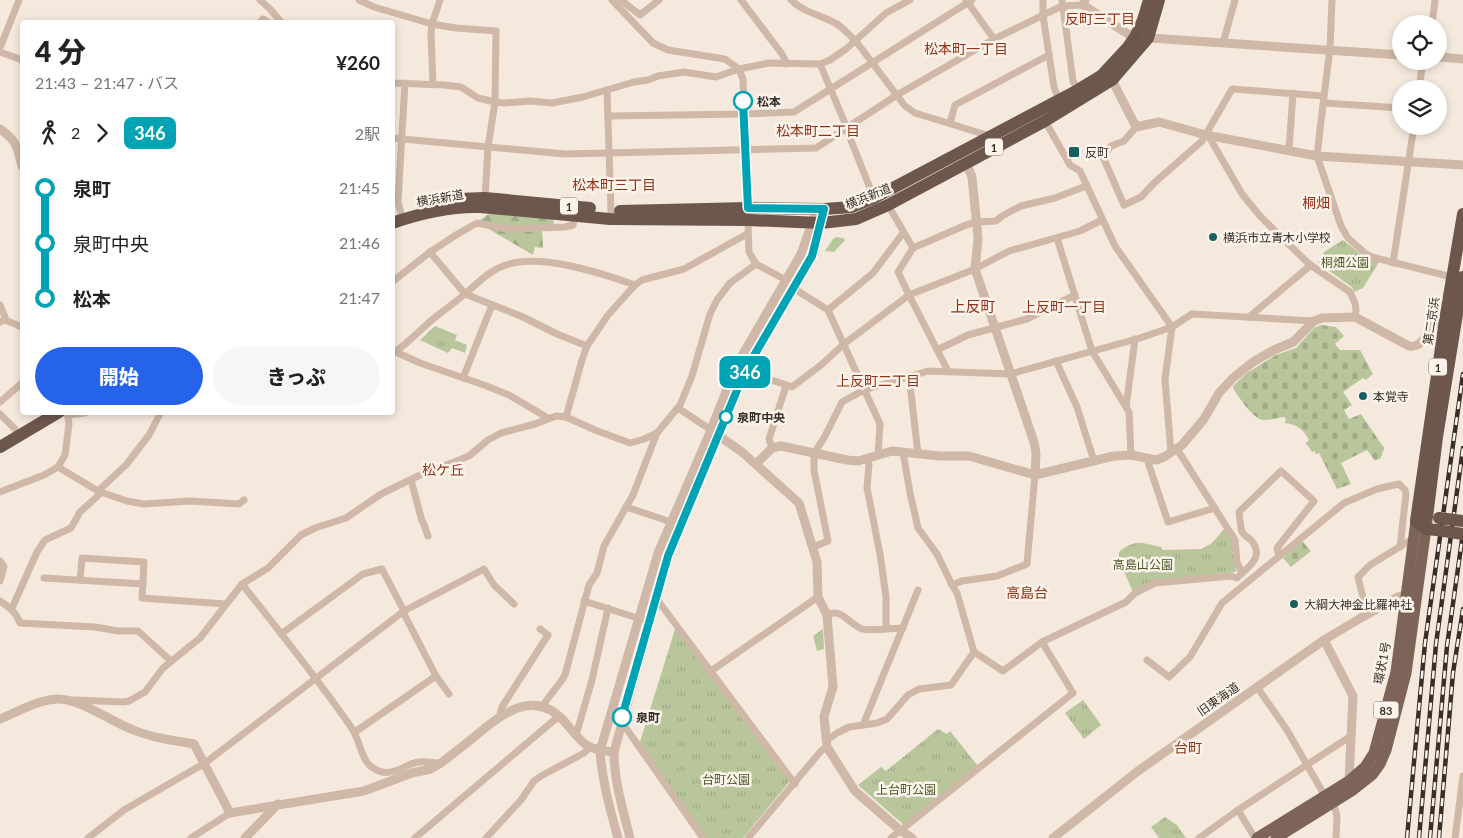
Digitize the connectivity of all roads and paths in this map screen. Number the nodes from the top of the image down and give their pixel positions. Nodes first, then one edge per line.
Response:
1 (19, 0) edge
2 (260, 0) edge
3 (359, 0) edge
4 (440, 0) edge
5 (659, 0) edge
6 (741, 0) edge
7 (791, 0) edge
8 (910, 0) edge
9 (1043, 0) edge
10 (1149, 0) edge
11 (1159, 0) edge
12 (1235, 0) edge
13 (1332, 0) edge
14 (1435, 0) edge
15 (617, 1) edge
16 (969, 1) edge
17 (1062, 3) edge
18 (1084, 3) edge
19 (1433, 15) edge
20 (1043, 16) junction
21 (279, 20) edge
22 (432, 24) junction
23 (1141, 37) junction
24 (994, 39) junction
25 (855, 40) junction
26 (1223, 43) junction
27 (0, 48) edge
28 (1330, 50) junction
29 (0, 52) edge
30 (1392, 54) edge
31 (1049, 55) junction
32 (1447, 58) edge
33 (20, 59) edge
34 (1463, 59) edge
35 (872, 63) junction
36 (785, 64) junction
37 (820, 64) junction
38 (739, 69) junction
39 (1112, 80) junction
40 (395, 83) edge
41 (404, 83) junction
42 (433, 84) junction
43 (830, 89) junction
44 (607, 90) junction
45 (1078, 90) junction
46 (1293, 93) junction
47 (896, 95) junction
48 (1058, 100) junction
49 (1324, 100) junction
50 (495, 102) junction
51 (1392, 107) edge
52 (744, 114) junction
53 (608, 116) junction
54 (1046, 121) junction
55 (950, 124) junction
56 (846, 128) junction
57 (1136, 128) junction
58 (0, 129) edge
59 (1207, 135) junction
60 (1413, 135) edge
61 (991, 136) junction
62 (395, 138) edge
63 (401, 139) junction
64 (488, 147) junction
65 (745, 150) junction
66 (1289, 150) junction
67 (610, 153) junction
68 (1317, 156) junction
69 (20, 158) edge
70 (1409, 161) junction
71 (966, 162) junction
72 (1463, 164) edge
73 (396, 176) edge
74 (1086, 186) junction
75 (485, 198) junction
76 (874, 198) junction
77 (888, 205) junction
78 (821, 209) junction
79 (611, 211) junction
80 (748, 214) junction
81 (1463, 214) edge
82 (575, 216) junction
83 (395, 217) edge
84 (1102, 220) junction
85 (816, 222) junction
86 (977, 222) junction
87 (903, 233) junction
88 (747, 234) junction
89 (1057, 238) junction
90 (913, 248) junction
91 (430, 252) junction
92 (1393, 263) junction
93 (756, 264) junction
94 (1311, 265) junction
95 (975, 269) junction
96 (1458, 277) edge
97 (395, 280) edge
98 (786, 280) junction
99 (634, 285) junction
100 (793, 288) junction
101 (465, 294) junction
102 (908, 295) junction
103 (1075, 295) junction
104 (0, 305) edge
105 (492, 305) junction
106 (828, 310) junction
107 (1249, 317) junction
108 (1356, 317) junction
109 (1445, 320) junction
110 (2, 321) edge
111 (1314, 321) junction
112 (20, 327) edge
113 (995, 328) junction
114 (1172, 328) junction
115 (1135, 339) junction
116 (844, 344) junction
117 (587, 346) junction
118 (937, 350) junction
119 (1092, 351) junction
120 (395, 352) edge
121 (395, 353) edge
122 (1056, 361) junction
123 (745, 371) junction
124 (948, 371) junction
125 (1010, 374) junction
126 (909, 376) junction
127 (463, 378) junction
128 (20, 385) edge
129 (786, 386) junction
130 (864, 390) junction
131 (0, 402) edge
132 (1126, 407) junction
133 (678, 408) junction
134 (0, 414) edge
135 (38, 415) edge
136 (63, 415) edge
137 (65, 415) edge
138 (160, 415) edge
139 (566, 417) junction
140 (548, 418) junction
141 (15, 429) junction
142 (657, 433) junction
143 (715, 433) junction
144 (0, 438) edge
145 (0, 446) edge
146 (772, 448) junction
147 (1174, 451) junction
148 (903, 452) junction
149 (814, 453) junction
150 (918, 454) junction
151 (878, 455) junction
152 (1131, 455) junction
153 (867, 458) junction
154 (1147, 459) junction
155 (1094, 461) junction
156 (756, 464) junction
157 (58, 467) junction
158 (1035, 475) junction
159 (411, 480) junction
160 (0, 492) edge
161 (100, 492) junction
162 (244, 500) dead end
163 (626, 507) junction
164 (1215, 508) junction
165 (1463, 521) edge
166 (671, 522) junction
167 (1429, 523) junction
168 (1463, 534) edge
169 (428, 536) dead end
170 (1414, 538) junction
171 (812, 547) junction
172 (1400, 547) junction
173 (1279, 556) junction
174 (0, 561) edge
175 (1239, 576) junction
176 (44, 578) dead end
177 (80, 580) junction
178 (0, 581) edge
179 (143, 584) junction
180 (242, 584) junction
181 (952, 585) junction
182 (1243, 586) junction
183 (918, 590) dead end
184 (1407, 594) junction
185 (818, 597) junction
186 (656, 598) junction
187 (0, 601) edge
188 (584, 601) junction
189 (225, 604) junction
190 (514, 604) dead end
191 (12, 608) junction
192 (608, 608) junction
193 (404, 612) junction
194 (1367, 614) junction
195 (828, 615) junction
196 (639, 618) junction
197 (650, 622) junction
198 (886, 628) junction
199 (903, 628) junction
200 (540, 629) dead end
201 (281, 634) junction
202 (1324, 640) junction
203 (1042, 642) junction
204 (974, 652) junction
205 (1147, 660) dead end
206 (171, 661) junction
207 (711, 671) junction
208 (436, 676) junction
209 (315, 680) junction
210 (1257, 687) junction
211 (449, 694) dead end
212 (69, 700) junction
213 (543, 706) junction
214 (559, 716) junction
215 (499, 717) junction
216 (0, 720) edge
217 (621, 721) junction
218 (863, 725) junction
219 (355, 732) junction
220 (576, 735) junction
221 (1351, 736) junction
222 (827, 744) junction
223 (589, 748) junction
224 (600, 751) junction
225 (614, 752) junction
226 (205, 763) junction
227 (441, 763) junction
228 (1307, 764) junction
229 (1463, 776) edge
230 (1349, 781) junction
231 (794, 784) junction
232 (1328, 800) junction
233 (278, 804) junction
234 (1238, 810) junction
235 (230, 813) junction
236 (901, 831) junction
237 (88, 838) edge
238 (191, 838) edge
239 (245, 838) edge
240 (415, 838) edge
241 (486, 838) edge
242 (618, 838) edge
243 (630, 838) edge
244 (703, 838) edge
245 (748, 838) edge
246 (892, 838) edge
247 (912, 838) edge
248 (1054, 838) edge
249 (1199, 838) edge
250 (1256, 838) edge
251 (1276, 838) edge
252 (1336, 838) edge
253 (1455, 838) edge

1 - 27 street
2 - 21 street
3 - 22 street
4 - 22 street
5 - 15 street
6 - 36 street
7 - 25 street
8 - 25 street
9 - 20 street
10 - 23 highway, 横浜新道 / 1
11 - 23 highway, 横浜新道 / 1
12 - 26 street
13 - 28 street
14 - 19 street
15 - 38 street
16 - 24 street
16 - 35 street
17 - 18 street
17 - 20 street
17 - 45 street
18 - 23 street
20 - 24 street
20 - 31 street
22 - 42 street
22 - 50 street
23 - 26 street
23 - 39 highway, 横浜新道 / 1
23 - 45 highway, 横浜新道 / 1
24 - 47 street
25 - 35 street
25 - 37 street
26 - 28 street
28 - 30 street
28 - 49 street
29 - 33 street
31 - 48 street
31 - 55 street
32 - 34 street
35 - 43 street
35 - 47 street
36 - 37 street
36 - 38 street
37 - 43 street
38 - 44 street
38 - 52 street
39 - 54 highway, 横浜新道 / 1
39 - 57 street
40 - 41 street
41 - 42 street
41 - 63 street
42 - 50 street
43 - 52 street
43 - 56 street
44 - 50 street
44 - 53 street
45 - 48 highway, 横浜新道 / 1
46 - 49 street
46 - 59 street
46 - 66 street
47 - 55 street
47 - 56 street
48 - 61 highway, 横浜新道 / 1
49 - 51 street
49 - 68 street
50 - 64 street
52 - 53 street
52 - 65 street
53 - 67 street
54 - 71 highway, 横浜新道 / 1
54 - 74 street
55 - 61 street
56 - 65 street
56 - 76 street
57 - 59 street
57 - 59 street
58 - 69 street
59 - 66 street
59 - 94 street
60 - 70 street
61 - 76 highway, 横浜新道 / 1
62 - 63 street
63 - 64 street
63 - 73 street
64 - 67 street
64 - 75 street
65 - 67 street
65 - 80 street
66 - 68 street
67 - 79 street
68 - 70 street
68 - 92 street
70 - 72 street
70 - 92 street
71 - 77 highway, 横浜新道 / 1
71 - 86 street
73 - 83 street
74 - 84 street
74 - 86 street
75 - 79 highway, 横浜新道 / 1
75 - 83 highway, 横浜新道 / 1
76 - 78 highway, 横浜新道 / 1
77 - 85 highway, 横浜新道 / 1
77 - 87 street
78 - 80 highway, 横浜新道 / 1
78 - 85 street
79 - 80 highway, 横浜新道 / 1
80 - 82 highway, 横浜新道 / 1
80 - 85 highway, 横浜新道 / 1
80 - 88 street
81 - 96 highway, 第二京浜 / 1
82 - 83 highway, 横浜新道 / 1
82 - 91 street
84 - 89 street
84 - 114 street
85 - 98 street
85 - 100 street
86 - 90 street
86 - 95 street
87 - 90 street
87 - 106 street
88 - 93 street
88 - 99 street
89 - 95 street
89 - 103 street
90 - 102 street
91 - 97 street
91 - 101 street
92 - 96 street
93 - 98 street
93 - 133 street
94 - 107 street
94 - 108 street
95 - 102 street
95 - 113 street
96 - 109 highway, 第二京浜 / 1
96 - 167 highway, 第二京浜 / 1
98 - 143 street
99 - 101 street
99 - 117 street
100 - 106 street
100 - 123 street
101 - 105 street
101 - 120 street
102 - 116 street
102 - 118 street
103 - 113 street
103 - 119 street
104 - 110 street
105 - 117 street
105 - 127 street
106 - 116 street
107 - 111 street
107 - 114 street, bridge
108 - 109 street
108 - 111 street
109 - 167 highway, 第二京浜 / 1
110 - 112 street
111 - 147 street
113 - 118 street
113 - 125 street
114 - 115 street
114 - 147 street
115 - 119 street
115 - 132 street
116 - 129 street
116 - 130 street
117 - 139 street
118 - 124 street
119 - 122 street
119 - 132 street
121 - 127 street
122 - 125 street
122 - 155 street
123 - 129 street
123 - 143 street
124 - 125 street
124 - 126 street
125 - 158 street
126 - 130 street
126 - 150 street
127 - 140 street
128 - 131 street
129 - 146 street
130 - 149 street
130 - 151 street
132 - 152 street
133 - 142 street
133 - 143 street
134 - 141 street
135 - 141 highway
136 - 145 highway
137 - 157 street
138 - 161 street
139 - 140 street
139 - 142 street
140 - 159 street
141 - 144 highway
142 - 163 street
143 - 156 street
143 - 166 street
143 - 186 street
146 - 149 street
146 - 156 street
147 - 154 street
147 - 164 street
148 - 150 street
148 - 151 street
148 - 181 street
149 - 153 street
149 - 171 street
150 - 158 street
151 - 153 street
152 - 154 street
152 - 155 street
153 - 198 street
154 - 164 street
155 - 158 street
156 - 171 street
157 - 160 street
157 - 161 street
158 - 181 street
159 - 169 street
159 - 180 street
161 - 162 street
161 - 191 street
163 - 166 street
163 - 188 street
164 - 175 street
165 - 167 highway, bridge
166 - 196 street
167 - 168 highway, bridge
167 - 170 main road, 環状1号 / 83
167 - 232 main road, 環状1号 / 83
170 - 172 street
170 - 184 main road, 環状1号 / 83
171 - 185 street
172 - 173 street
172 - 194 street
173 - 175 street
173 - 182 street
174 - 178 street
175 - 182 street
175 - 203 street
176 - 177 street
177 - 179 street
177 - 179 street
179 - 189 street
180 - 189 street
180 - 201 street
181 - 204 street
182 - 205 street
183 - 199 street
184 - 194 street, 旧東海道
184 - 230 main road, 環状1号 / 83
185 - 195 street
185 - 207 street
186 - 197 street
186 - 207 street
187 - 191 street
188 - 192 street
188 - 213 street
189 - 206 street
190 - 193 street
191 - 206 street
192 - 196 street
192 - 220 street
193 - 201 street
193 - 208 street
193 - 209 street
194 - 202 street, 旧東海道
195 - 198 street
195 - 222 street
196 - 197 street
196 - 224 street
197 - 217 street
198 - 199 street
199 - 218 street
200 - 215 street
201 - 209 street
202 - 210 street, 旧東海道
202 - 221 street
203 - 204 street
203 - 236 street
204 - 218 street
206 - 212 street
207 - 231 street
208 - 211 street
208 - 219 street
209 - 219 street
209 - 226 street
210 - 228 street
210 - 248 street, 旧東海道
212 - 216 street
212 - 226 street
213 - 214 street
213 - 215 street
214 - 220 street
214 - 240 street
215 - 227 street
217 - 225 street
217 - 244 street
218 - 222 street
219 - 227 street
220 - 223 street
221 - 228 street
221 - 230 street
222 - 231 street
222 - 236 street
223 - 224 street
223 - 241 street
224 - 225 street
224 - 242 street
225 - 243 street
226 - 235 street
226 - 237 street
227 - 233 street
228 - 232 street
228 - 234 street
229 - 253 street
230 - 232 main road, 環状1号 / 83
231 - 245 street
232 - 250 main road, 環状1号 / 83
232 - 251 main road, 環状1号 / 83
232 - 252 street
233 - 235 street
233 - 239 street
234 - 249 street
234 - 250 street
235 - 238 street
236 - 246 street
236 - 247 street

